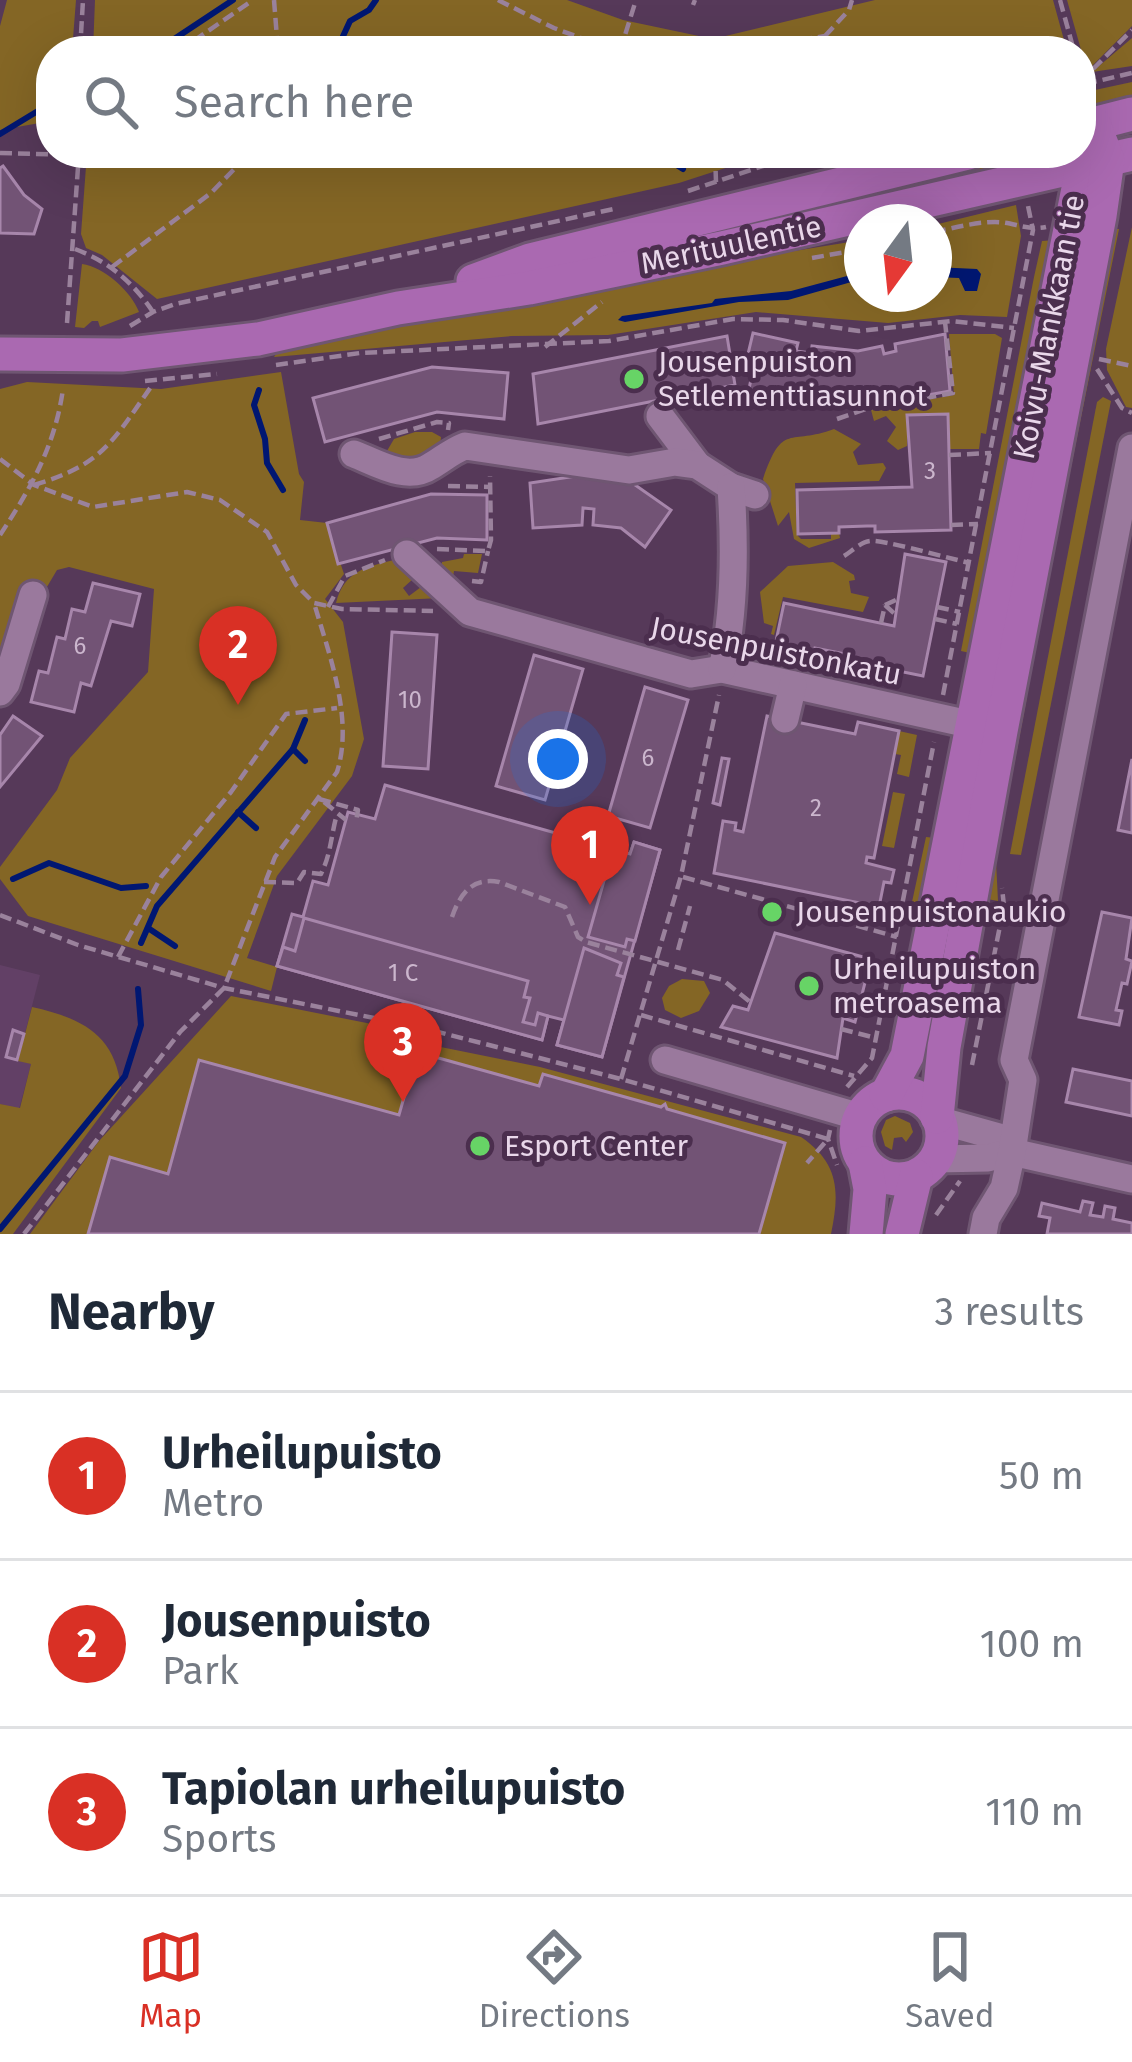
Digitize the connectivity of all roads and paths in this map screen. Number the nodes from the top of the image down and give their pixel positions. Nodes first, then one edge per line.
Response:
1 (82, 0) edge
2 (253, 0) edge
3 (274, 0) edge
4 (498, 0) edge
5 (636, 0) edge
6 (852, 0) edge
7 (1060, 0) edge
8 (1132, 30) edge
9 (81, 36) edge
10 (201, 36) edge
11 (277, 36) edge
12 (576, 36) edge
13 (623, 36) edge
14 (825, 36) edge
15 (1070, 36) edge
16 (1096, 66) edge
17 (1132, 74) edge
18 (1096, 82) edge
19 (1132, 114) edge
20 (1096, 123) edge
21 (0, 153) edge
22 (36, 153) edge
23 (1106, 160) edge
24 (78, 168) edge
25 (236, 168) edge
26 (716, 168) edge
27 (758, 168) edge
28 (907, 168) edge
29 (1071, 168) edge
30 (716, 182) junction
31 (682, 193) dead end
32 (626, 207) dead end
33 (952, 229) edge
34 (73, 248) junction
35 (112, 267) junction
36 (398, 308) junction
37 (152, 312) junction
38 (945, 322) junction
39 (67, 323) dead end
40 (1014, 328) junction
41 (121, 332) dead end
42 (0, 354) edge
43 (268, 366) dead end
44 (1132, 366) edge
45 (1097, 369) junction
46 (223, 373) dead end
47 (64, 389) dead end
48 (1093, 392) dead end
49 (1132, 413) edge
50 (661, 416) dead end
51 (837, 419) dead end
52 (1132, 448) edge
53 (447, 453) junction
54 (991, 453) junction
55 (949, 455) dead end
56 (360, 456) joint
57 (0, 459) edge
58 (698, 465) junction
59 (34, 485) junction
60 (978, 524) junction
61 (951, 525) dead end
62 (0, 535) edge
63 (488, 551) dead end
64 (407, 554) dead end
65 (844, 556) dead end
66 (970, 563) junction
67 (458, 580) dead end
68 (33, 596) dead end
69 (900, 598) dead end
70 (314, 603) junction
71 (885, 605) junction
72 (937, 607) dead end
73 (470, 612) junction
74 (960, 612) junction
75 (896, 616) dead end
76 (935, 620) dead end
77 (881, 623) dead end
78 (957, 624) junction
79 (722, 670) junction
80 (793, 685) junction
81 (0, 692) edge
82 (340, 708) junction
83 (939, 716) junction
84 (785, 719) dead end
85 (987, 728) junction
86 (319, 799) junction
87 (338, 814) junction
88 (346, 820) dead end
89 (356, 823) dead end
90 (681, 876) junction
91 (262, 882) junction
92 (1002, 885) dead end
93 (690, 907) dead end
94 (0, 915) edge
95 (452, 917) dead end
96 (897, 937) junction
97 (678, 950) dead end
98 (118, 957) junction
99 (655, 962) junction
100 (224, 988) junction
101 (750, 1002) dead end
102 (641, 1015) junction
103 (841, 1029) dead end
104 (876, 1038) junction
105 (665, 1060) dead end
106 (856, 1076) junction
107 (620, 1079) junction
108 (969, 1079) dead end
109 (861, 1107) junction
110 (938, 1118) junction
111 (828, 1139) junction
112 (1012, 1152) junction
113 (972, 1157) junction
114 (807, 1163) dead end
115 (926, 1167) junction
116 (854, 1170) junction
117 (1132, 1179) edge
118 (936, 1216) dead end
119 (25, 1234) edge
120 (866, 1234) edge
121 (902, 1234) edge
122 (983, 1234) edge

1 - 9 path
2 - 10 path
3 - 11 path
4 - 12 path
5 - 13 path
6 - 14 path
7 - 15 path
8 - 16 path
17 - 18 path
19 - 20 main road
21 - 22 path
23 - 85 main road, Koivu-Mankkaan tie
24 - 34 path
25 - 35 path
26 - 30 path
27 - 30 path
28 - 36 main road, Merituulentie
29 - 36 main road, Merituulentie
30 - 31 path
32 - 37 path
33 - 40 path
34 - 35 path
34 - 39 path
35 - 37 path
36 - 42 main road, Merituulentie
37 - 41 path
38 - 40 path
38 - 43 path
38 - 51 path
40 - 54 path
44 - 45 path
45 - 48 path
45 - 49 path
46 - 59 path
47 - 59 path
50 - 58 street
52 - 112 street
53 - 56 street
53 - 56 path
53 - 58 street
54 - 55 path
54 - 60 path
57 - 59 path
58 - 79 street
59 - 62 path
59 - 70 path
60 - 61 path
60 - 66 path
63 - 67 path
64 - 73 street
65 - 66 path
66 - 74 path
68 - 81 street
69 - 71 path
70 - 73 path
70 - 82 path
71 - 75 path
71 - 77 path
72 - 74 path
73 - 79 street, Jousenpuistonkatu
74 - 78 path
76 - 78 path
78 - 83 path
79 - 80 street, Jousenpuistonkatu
79 - 90 path
80 - 83 street, Jousenpuistonkatu
80 - 84 street
82 - 86 path
82 - 98 path
83 - 85 street, Jousenpuistonkatu
83 - 96 path
85 - 109 main road, Koivu-Mankkaan tie
85 - 110 main road, Koivu-Mankkaan tie
86 - 87 path
86 - 89 path
86 - 91 path
87 - 88 path
87 - 91 path
90 - 96 path
90 - 99 path
91 - 100 path
92 - 108 path
93 - 97 path
94 - 98 path
95 - 99 path
96 - 104 path
98 - 100 path
99 - 101 path
99 - 102 path
100 - 107 path
100 - 119 path
102 - 106 path
102 - 107 path
103 - 104 path
104 - 106 path
105 - 109 street
106 - 109 path
107 - 111 path
109 - 110 main road
109 - 111 path
109 - 116 main road
110 - 112 street
110 - 115 main road
111 - 114 path
111 - 116 path
112 - 113 street
112 - 117 street
112 - 122 street
113 - 115 street
113 - 118 path
115 - 116 main road
115 - 121 main road
116 - 120 main road

